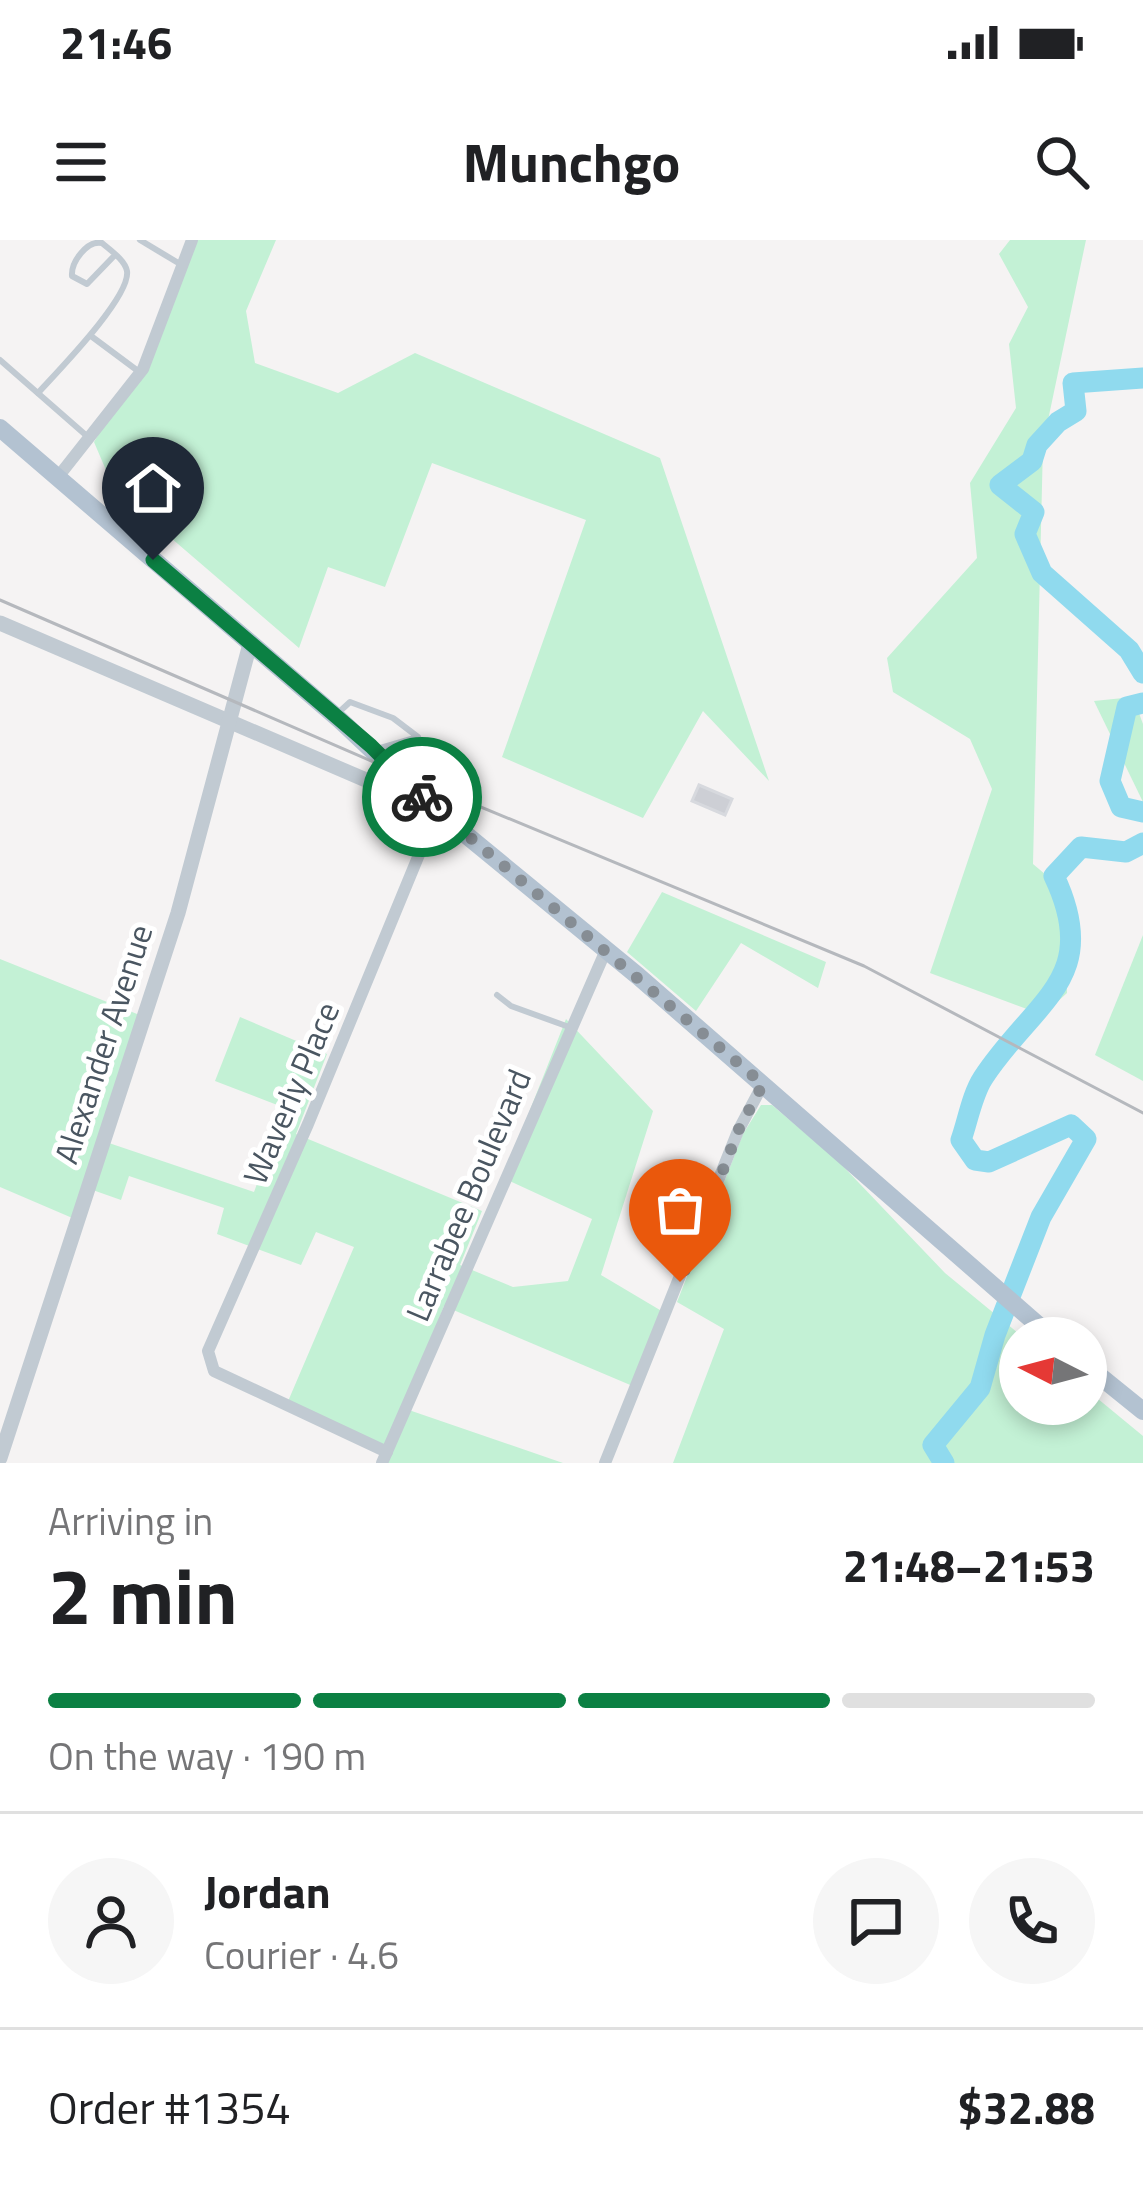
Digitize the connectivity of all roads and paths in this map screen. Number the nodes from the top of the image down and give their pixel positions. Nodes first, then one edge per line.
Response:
1 (140, 240) edge
2 (191, 240) edge
3 (115, 255) junction
4 (183, 266) junction
5 (91, 336) junction
6 (0, 360) edge
7 (140, 373) junction
8 (38, 393) junction
9 (0, 428) edge
10 (91, 439) junction
11 (58, 477) junction
12 (0, 623) edge
13 (250, 644) junction
14 (336, 716) junction
15 (232, 723) junction
16 (374, 749) junction
17 (431, 805) junction
18 (606, 950) junction
19 (497, 995) dead end
20 (569, 1027) junction
21 (763, 1084) junction
22 (1028, 1317) edge
23 (1107, 1382) edge
24 (1143, 1411) edge
25 (384, 1457) edge
26 (0, 1458) edge
27 (605, 1463) edge

1 - 4 lane
2 - 4 street
3 - 3 lane
3 - 5 lane
4 - 7 street
5 - 7 lane
5 - 8 lane
6 - 8 lane
7 - 10 street
8 - 10 lane
9 - 11 main road
10 - 11 street
11 - 13 main road
12 - 15 street
13 - 14 main road
13 - 15 street, Alexander Avenue
14 - 16 main road
14 - 16 lane
15 - 17 street
15 - 26 street, Alexander Avenue
16 - 17 main road
17 - 18 main road
17 - 25 street, Waverly Place
18 - 20 street, Larrabee Boulevard
18 - 21 main road
19 - 20 lane
20 - 25 street, Larrabee Boulevard
21 - 22 main road
21 - 27 street
23 - 24 main road

